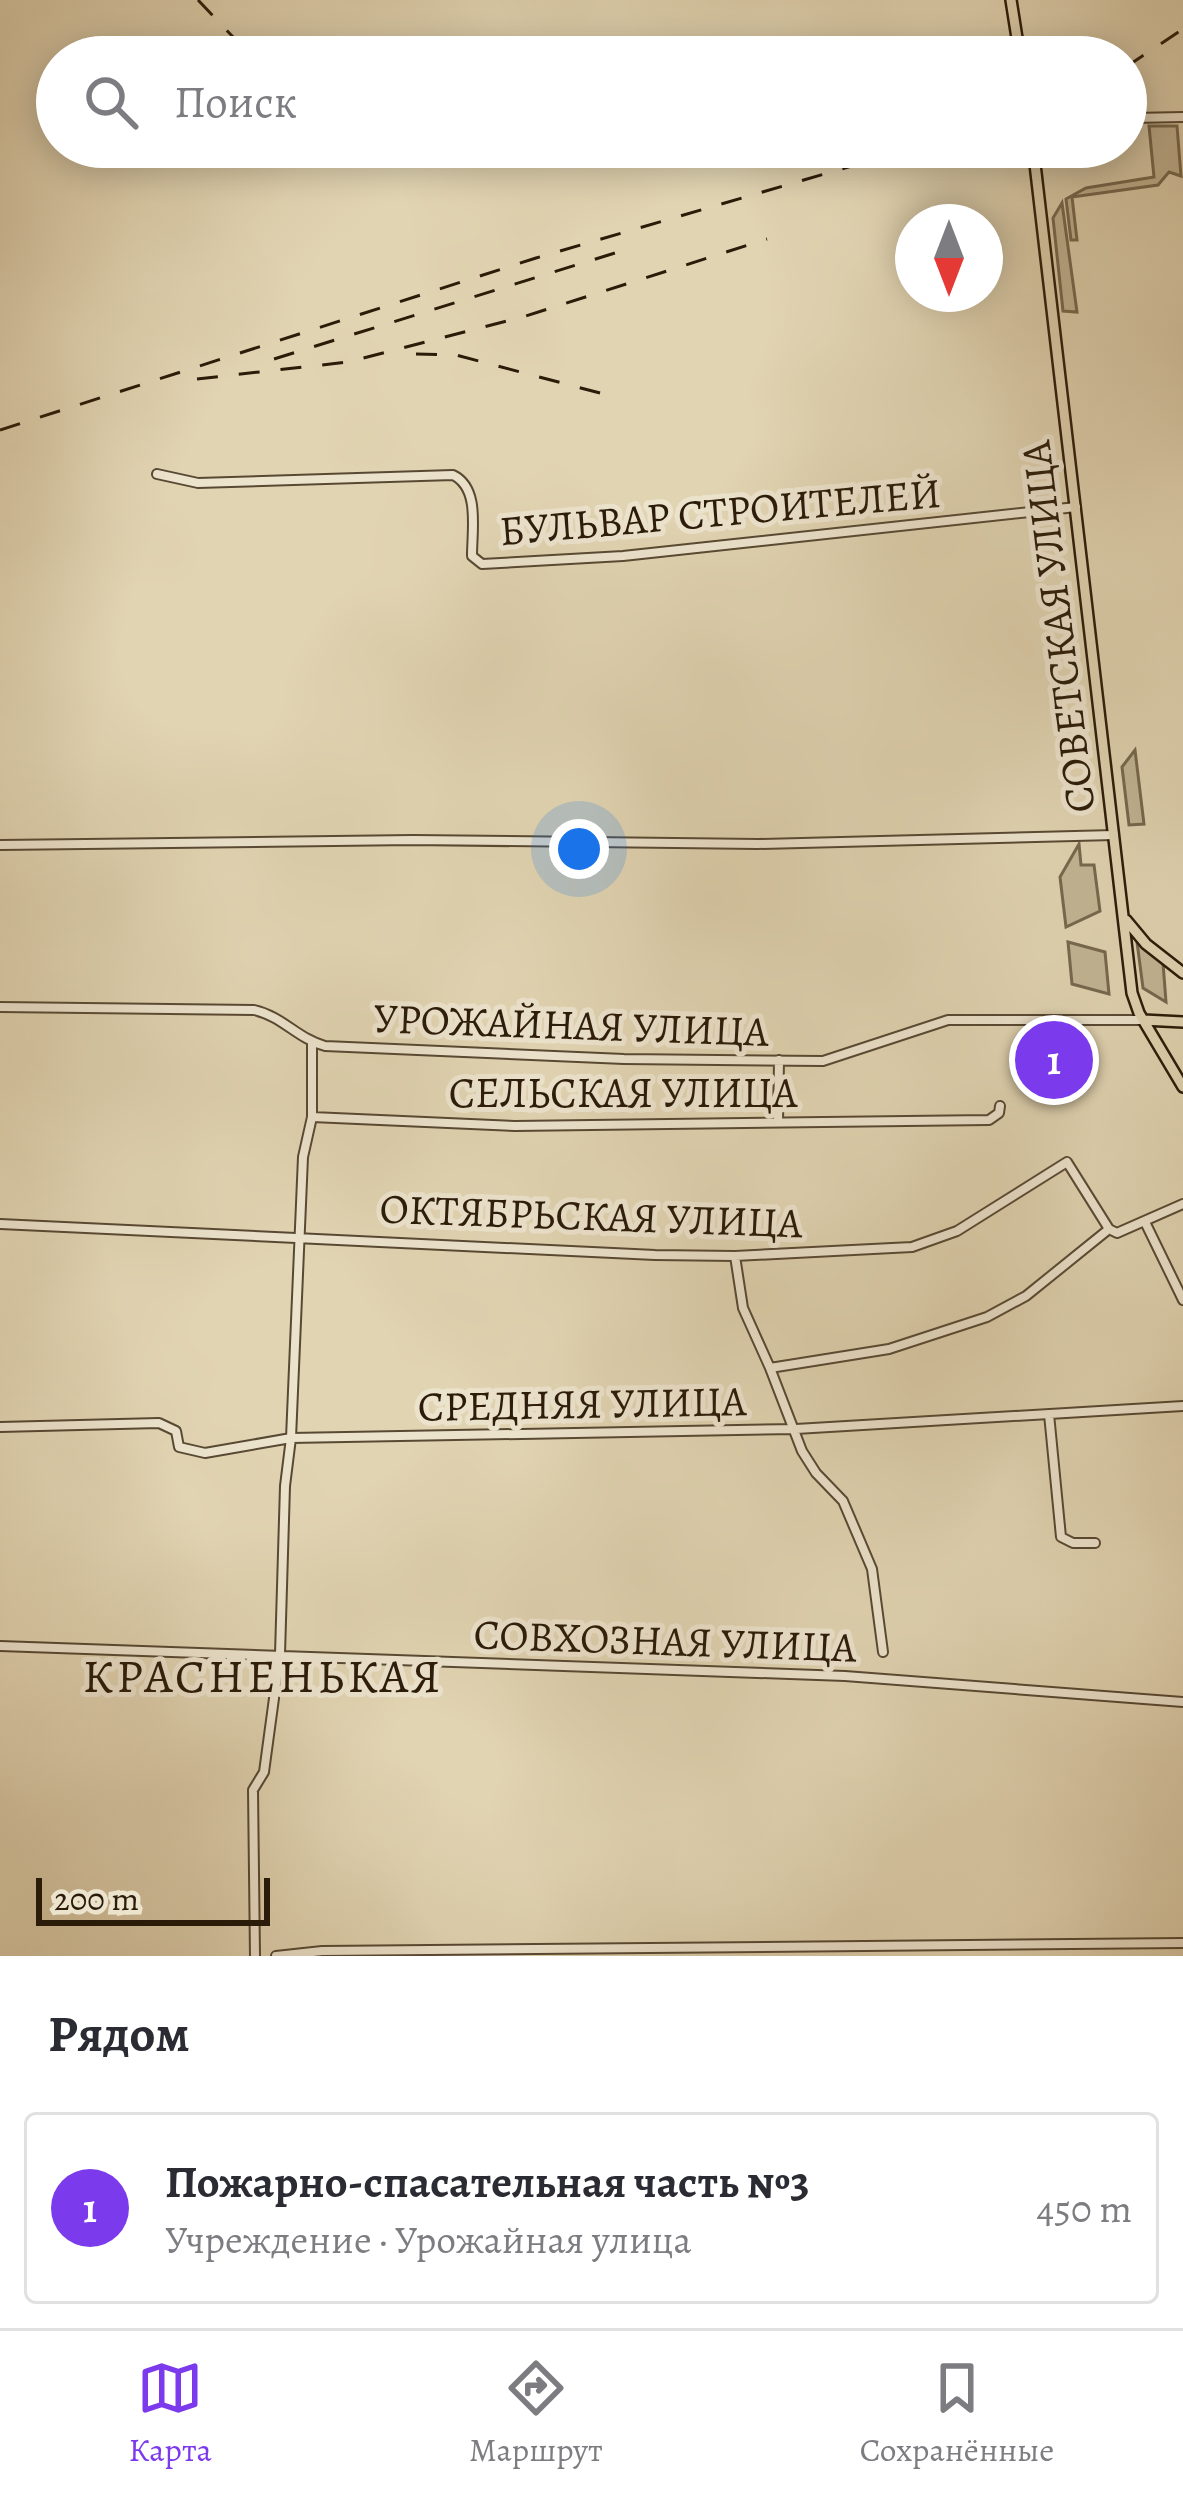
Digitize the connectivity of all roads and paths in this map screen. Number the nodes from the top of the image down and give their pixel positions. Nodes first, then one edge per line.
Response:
1 (1011, 0) edge
2 (1017, 36) edge
3 (1183, 117) edge
4 (1147, 118) edge
5 (1036, 168) edge
6 (158, 474) dead end
7 (1076, 507) junction
8 (1114, 835) junction
9 (0, 845) edge
10 (1123, 915) junction
11 (1183, 973) edge
12 (0, 1007) edge
13 (1143, 1020) junction
14 (1183, 1022) edge
15 (312, 1043) junction
16 (779, 1060) junction
17 (1183, 1087) edge
18 (1000, 1106) dead end
19 (312, 1118) junction
20 (778, 1122) junction
21 (1183, 1204) edge
22 (1145, 1222) junction
23 (0, 1224) edge
24 (1109, 1228) junction
25 (301, 1236) junction
26 (735, 1256) junction
27 (1183, 1300) edge
28 (770, 1368) junction
29 (1183, 1406) edge
30 (1049, 1414) junction
31 (0, 1427) edge
32 (796, 1429) junction
33 (291, 1438) junction
34 (1095, 1543) dead end
35 (0, 1646) edge
36 (884, 1652) dead end
37 (280, 1654) junction
38 (1183, 1702) edge
39 (1183, 1943) edge
40 (511, 1952) edge
41 (397, 1953) edge
42 (255, 1956) edge
43 (275, 1956) edge

1 - 2 main road
3 - 4 street
5 - 7 main road, СОВЕТСКАЯ УЛИЦА
6 - 7 street, БУЛЬВАР СТРОИТЕЛЕЙ
7 - 8 main road, СОВЕТСКАЯ УЛИЦА
8 - 9 street
8 - 10 main road, СОВЕТСКАЯ УЛИЦА
10 - 11 main road
10 - 13 main road, СОВЕТСКАЯ УЛИЦА
12 - 15 street, УРОЖАЙНАЯ УЛИЦА
13 - 14 main road
13 - 16 street, УРОЖАЙНАЯ УЛИЦА
13 - 17 main road, СОВЕТСКАЯ УЛИЦА
15 - 16 street, УРОЖАЙНАЯ УЛИЦА
15 - 19 street
16 - 20 street
18 - 20 street, СЕЛЬСКАЯ УЛИЦА
19 - 20 street, СЕЛЬСКАЯ УЛИЦА
19 - 25 street
21 - 22 street
22 - 24 street
22 - 27 street
23 - 25 street, ОКТЯБРЬСКАЯ УЛИЦА
24 - 26 street, ОКТЯБРЬСКАЯ УЛИЦА
24 - 28 street
25 - 26 street, ОКТЯБРЬСКАЯ УЛИЦА
25 - 33 street
26 - 28 street
28 - 32 street
29 - 30 street, СРЕДНЯЯ УЛИЦА
30 - 32 street, СРЕДНЯЯ УЛИЦА
30 - 34 street
31 - 33 street, СРЕДНЯЯ УЛИЦА
32 - 33 street, СРЕДНЯЯ УЛИЦА
32 - 36 street
33 - 37 street
35 - 37 street, СОВХОЗНАЯ УЛИЦА
37 - 38 street, СОВХОЗНАЯ УЛИЦА
37 - 42 street
39 - 40 street
40 - 41 street
41 - 43 street

